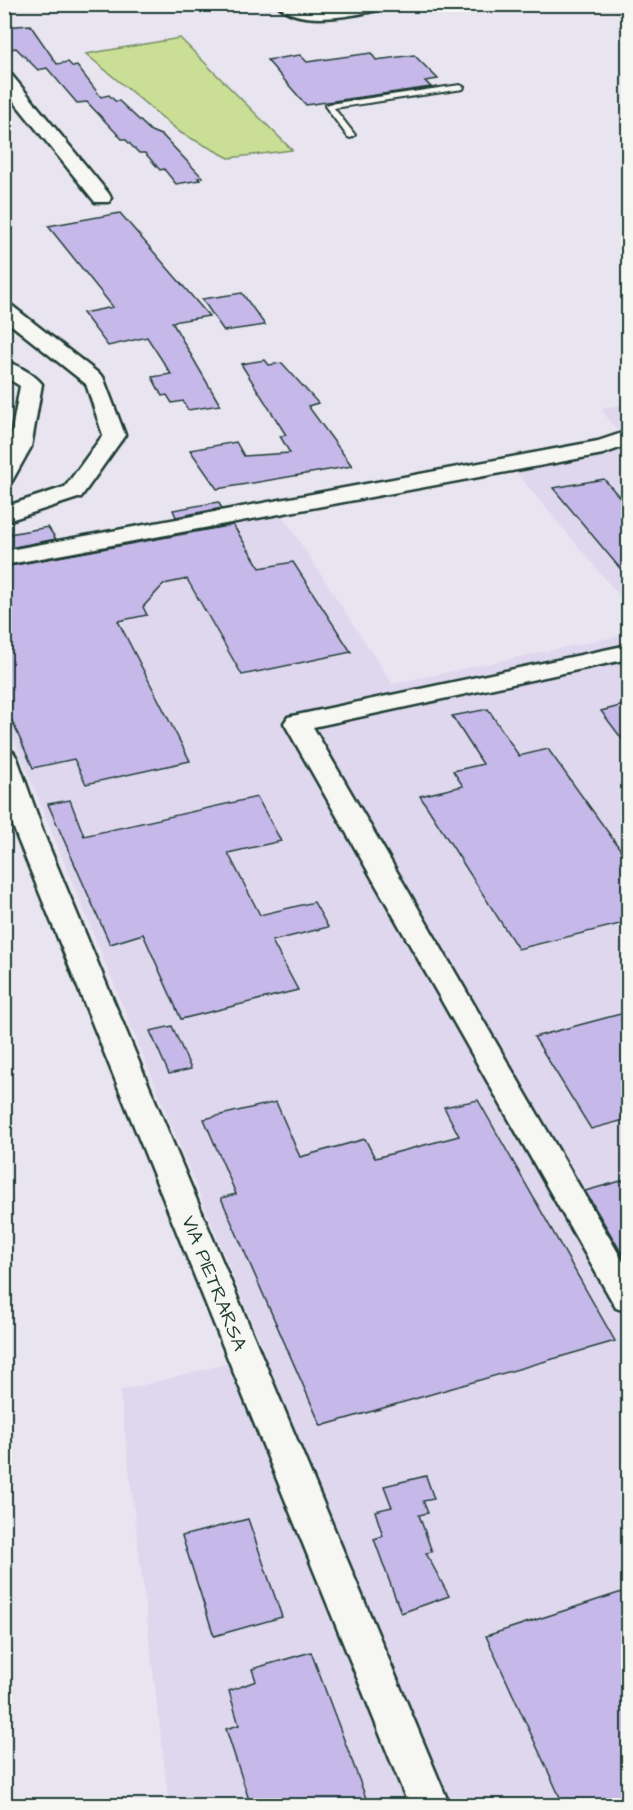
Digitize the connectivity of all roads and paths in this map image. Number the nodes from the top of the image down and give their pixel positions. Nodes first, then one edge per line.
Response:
1 (285, 4) edge
2 (384, 4) edge
3 (4, 77) edge
4 (460, 87) dead end
5 (351, 135) dead end
6 (102, 198) dead end
7 (4, 309) edge
8 (4, 368) edge
9 (628, 438) edge
10 (4, 476) edge
11 (4, 515) edge
12 (4, 558) edge
13 (628, 652) edge
14 (4, 758) edge
15 (628, 1299) edge
16 (430, 1806) edge

1 - 2 street
3 - 6 street
4 - 5 lane
7 - 11 street
8 - 10 street
9 - 12 street
13 - 15 street
14 - 16 street, VIA PIETRARSA

